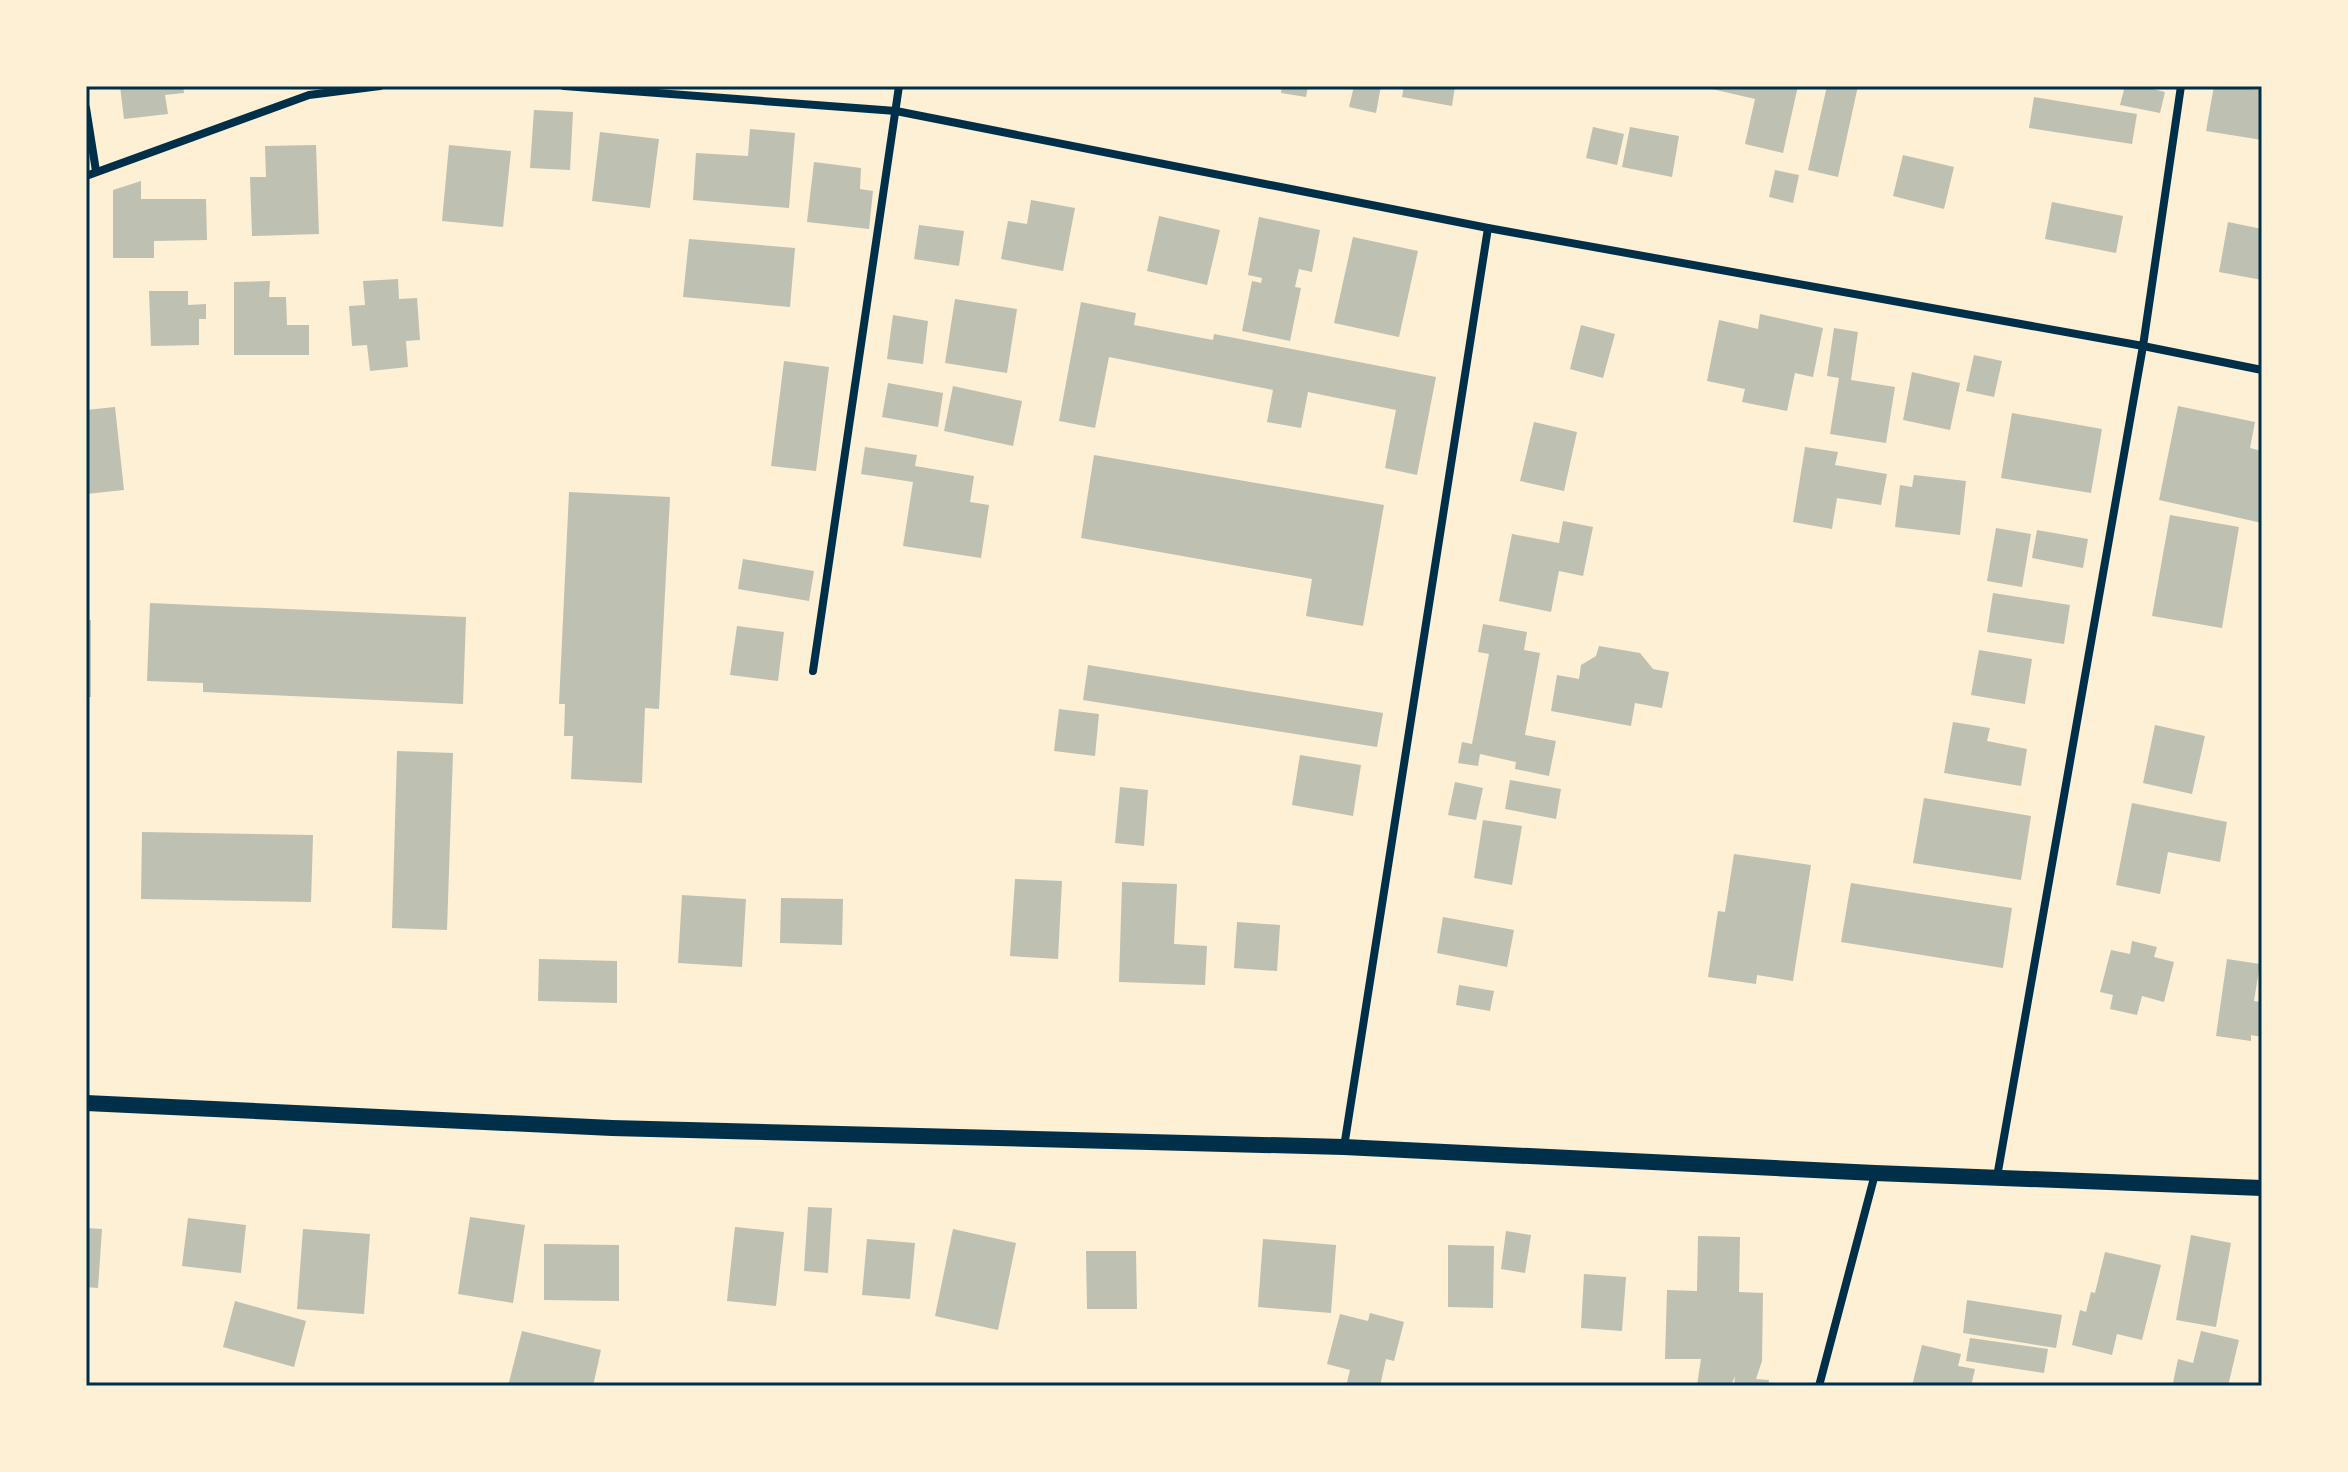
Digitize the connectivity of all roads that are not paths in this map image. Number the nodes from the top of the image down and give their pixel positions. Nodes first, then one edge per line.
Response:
1 (380, 86) edge
2 (564, 86) edge
3 (899, 86) edge
4 (2181, 86) edge
5 (86, 108) edge
6 (896, 111) junction
7 (96, 171) junction
8 (86, 176) edge
9 (1488, 228) junction
10 (2143, 346) junction
11 (2262, 370) edge
12 (813, 671) dead end
13 (86, 1103) edge
14 (1344, 1147) junction
15 (1875, 1173) junction
16 (1997, 1178) junction
17 (2262, 1188) edge
18 (1819, 1386) edge

1 - 7 street
2 - 6 street
3 - 6 street
4 - 10 street
5 - 7 street
6 - 9 street
6 - 12 street
7 - 8 street
9 - 10 street
9 - 14 street
10 - 11 street
10 - 16 street
13 - 14 main road
14 - 15 main road
15 - 16 main road
15 - 18 street
16 - 17 main road

